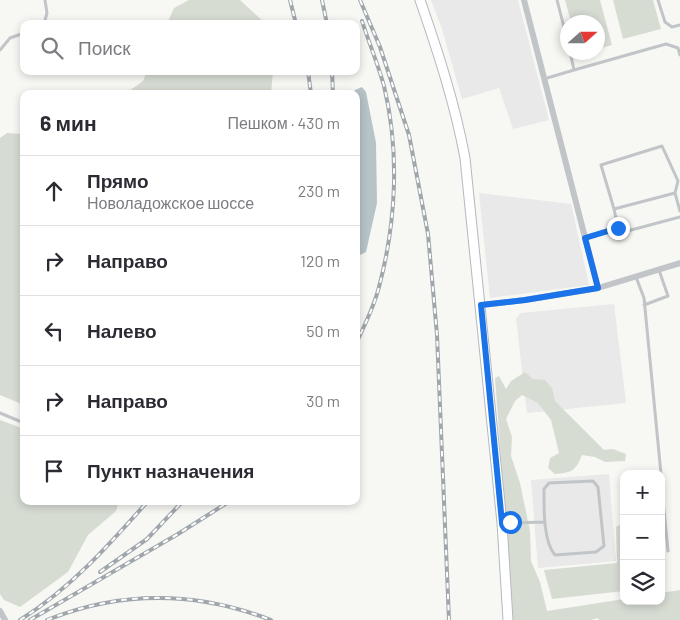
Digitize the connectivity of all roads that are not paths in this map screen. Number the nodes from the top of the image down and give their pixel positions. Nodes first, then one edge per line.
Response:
1 (45, 0) edge
2 (420, 0) edge
3 (524, 0) edge
4 (557, 0) edge
5 (658, 0) edge
6 (561, 15) edge
7 (45, 20) edge
8 (680, 25) edge
9 (20, 34) edge
10 (0, 50) edge
11 (680, 56) edge
12 (572, 60) edge
13 (574, 70) junction
14 (544, 79) junction
15 (675, 193) junction
16 (614, 209) junction
17 (680, 211) edge
18 (680, 216) edge
19 (618, 228) junction
20 (585, 238) junction
21 (680, 263) edge
22 (659, 269) junction
23 (636, 276) junction
24 (598, 288) junction
25 (481, 305) junction
26 (644, 305) junction
27 (0, 413) edge
28 (20, 421) edge
29 (661, 470) edge
30 (664, 515) edge
31 (545, 522) junction
32 (502, 523) junction
33 (668, 551) dead end
34 (0, 611) edge
35 (5, 620) edge
36 (508, 620) edge

1 - 7 lane
2 - 25 main road
3 - 14 street
4 - 6 lane
5 - 8 lane
9 - 10 lane
11 - 13 lane
12 - 13 lane
13 - 14 lane
14 - 20 street
15 - 16 lane
15 - 16 lane
15 - 17 lane
16 - 19 lane
18 - 19 lane
19 - 20 lane
20 - 24 street
21 - 22 street
22 - 23 street
22 - 26 lane
23 - 24 street
23 - 26 lane
24 - 25 street
25 - 32 main road
26 - 29 lane
27 - 28 lane
30 - 33 lane
31 - 31 lane
31 - 32 lane
32 - 36 main road
34 - 35 street

